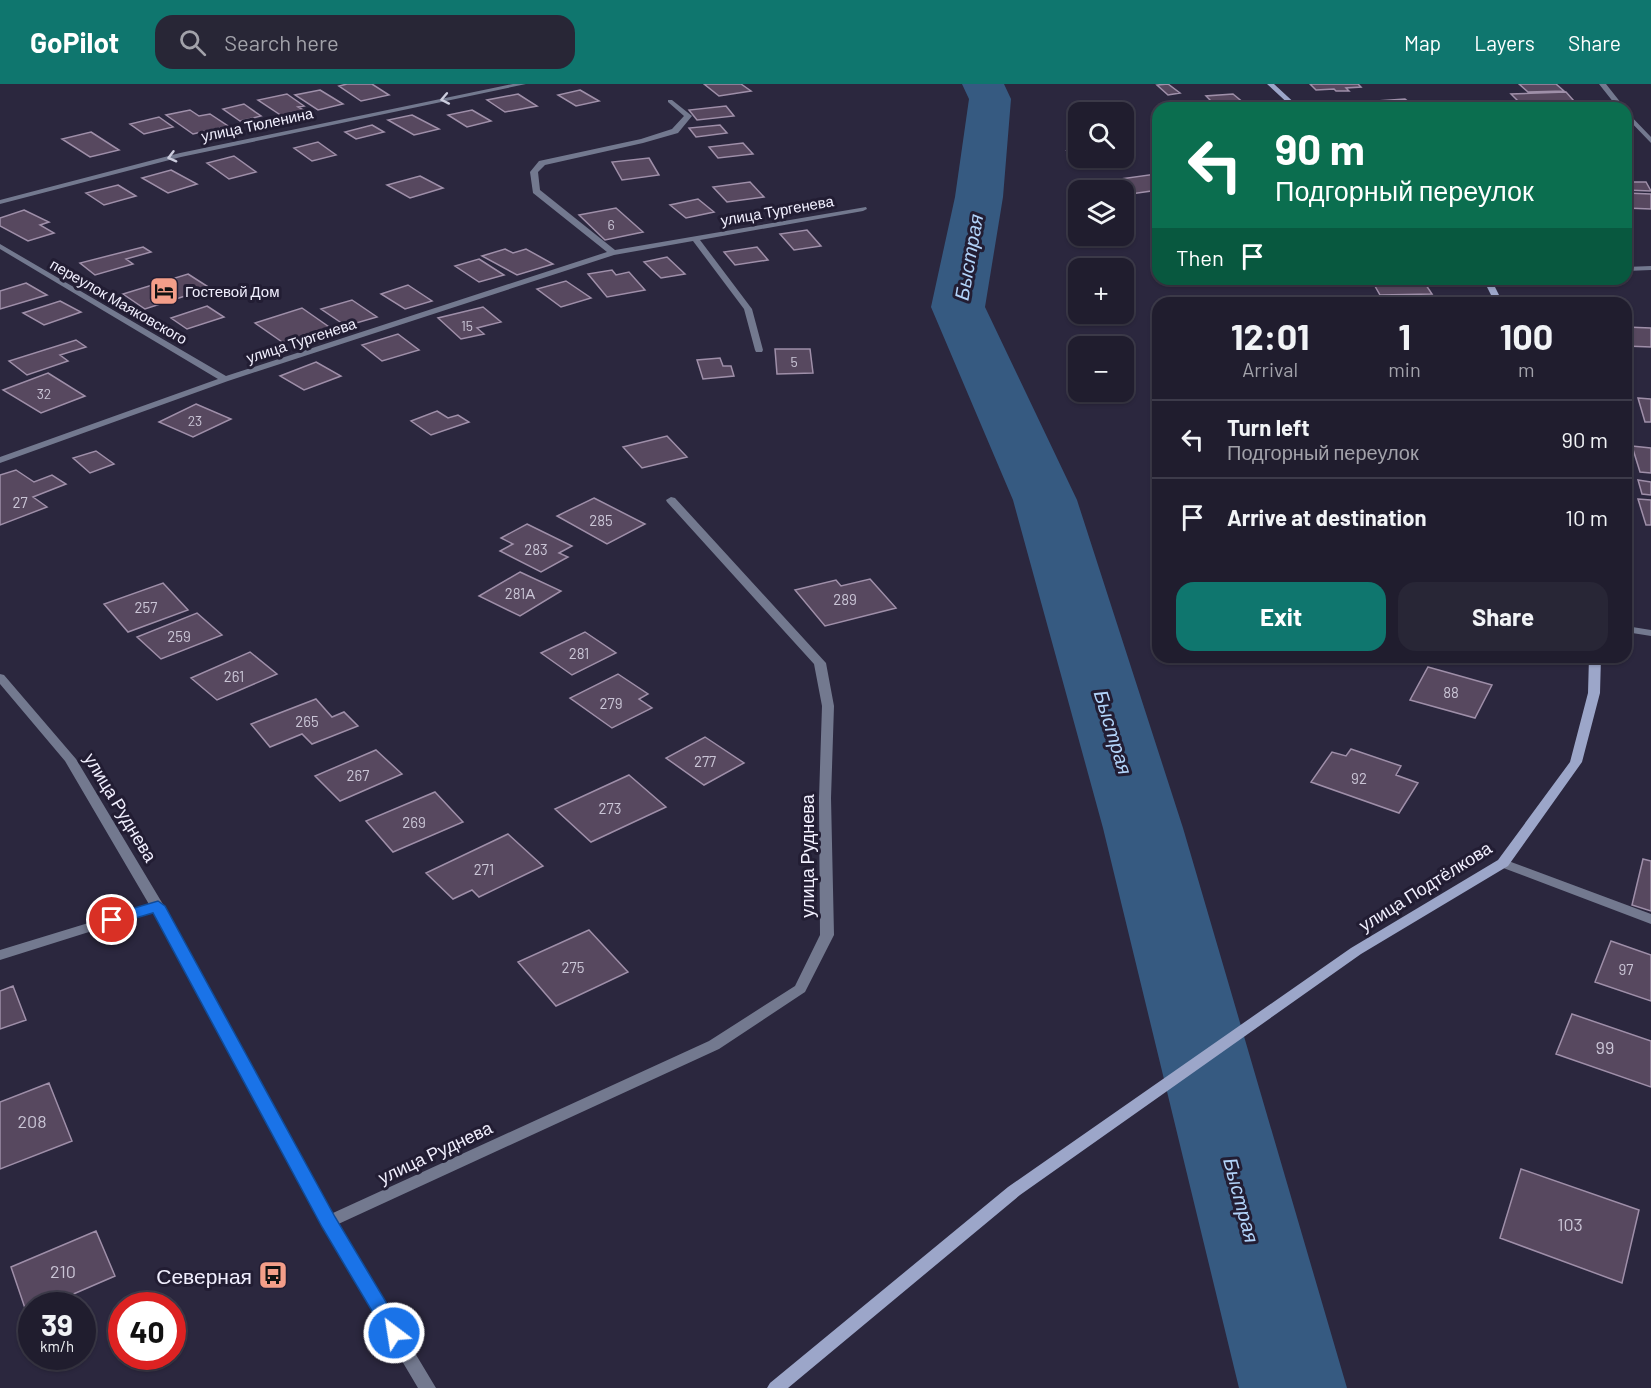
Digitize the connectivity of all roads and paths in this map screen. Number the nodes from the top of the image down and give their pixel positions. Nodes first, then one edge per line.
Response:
1 (523, 84) edge
2 (1270, 84) edge
3 (1602, 84) edge
4 (670, 101) dead end
5 (1290, 102) edge
6 (1617, 102) edge
7 (1632, 120) edge
8 (1651, 141) edge
9 (0, 202) edge
10 (863, 209) dead end
11 (695, 239) junction
12 (0, 246) edge
13 (613, 253) junction
14 (1651, 268) edge
15 (1632, 269) edge
16 (759, 350) dead end
17 (225, 379) junction
18 (0, 460) edge
19 (671, 500) dead end
20 (1632, 630) edge
21 (1651, 633) edge
22 (1595, 663) edge
23 (0, 677) edge
24 (1503, 862) junction
25 (158, 906) junction
26 (1651, 919) edge
27 (0, 956) edge
28 (328, 1222) junction
29 (427, 1388) edge
30 (776, 1388) edge

1 -> 9 street, улица Тюленина
2 - 5 main road
3 - 6 street
4 - 13 street
7 - 8 street
10 - 11 street, улица Тургенева
11 - 13 street, улица Тургенева
11 - 16 street
12 - 17 street, переулок Маяковского
13 - 17 street, улица Тургенева
14 - 15 street
17 - 18 street, улица Тургенева
19 - 28 street, улица Руднева
20 - 21 street
22 - 24 main road, улица Подтёлкова
23 - 25 street, улица Руднева
24 - 26 street
24 - 30 main road, улица Подтёлкова
25 - 27 street
25 - 28 street, улица Руднева
28 - 29 street, улица Руднева

